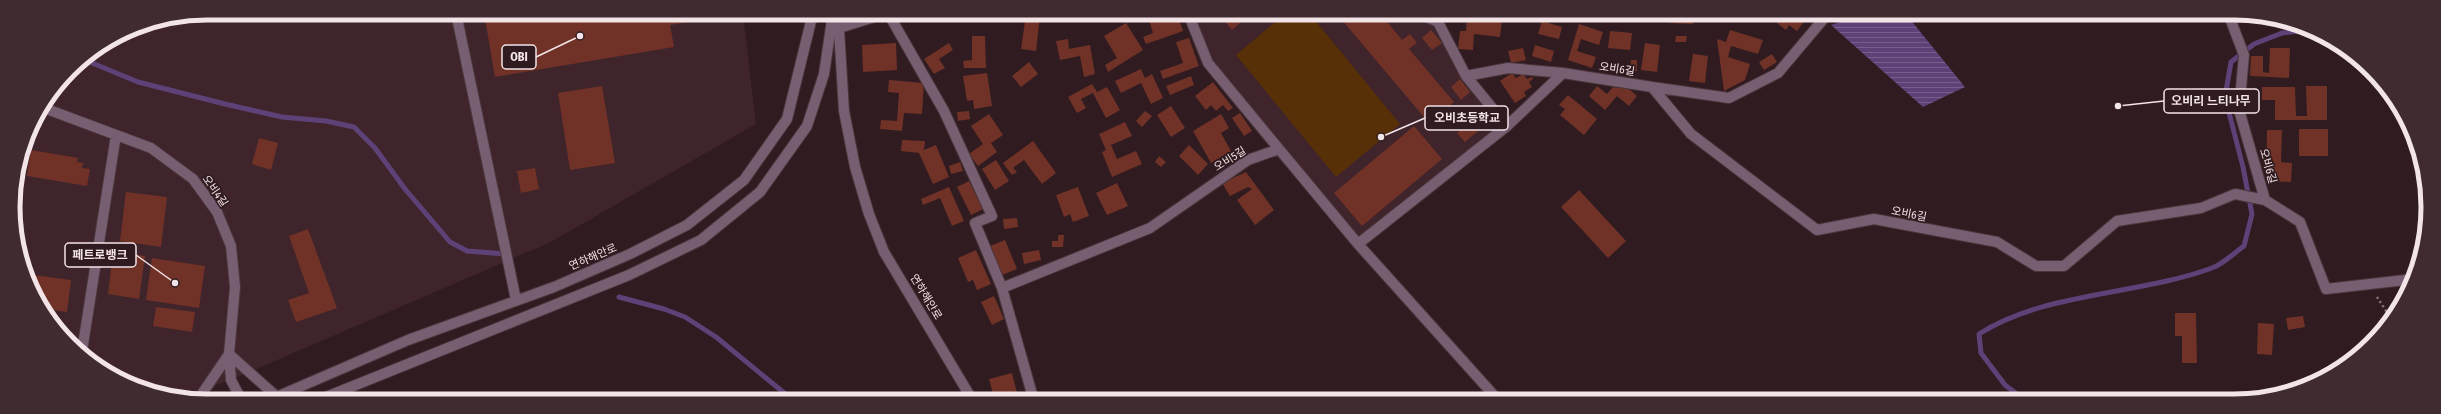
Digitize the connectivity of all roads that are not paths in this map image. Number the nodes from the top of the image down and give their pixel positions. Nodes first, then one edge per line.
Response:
1 (457, 20) edge
2 (811, 20) edge
3 (832, 20) edge
4 (838, 20) edge
5 (865, 20) edge
6 (892, 20) edge
7 (1191, 20) edge
8 (1433, 20) edge
9 (1823, 20) edge
10 (2231, 20) edge
11 (839, 28) junction
12 (1563, 73) junction
13 (1466, 76) junction
14 (1652, 87) junction
15 (48, 109) edge
16 (1507, 126) junction
17 (116, 135) junction
18 (1279, 149) junction
19 (2265, 200) junction
20 (1358, 244) junction
21 (2407, 280) edge
22 (1002, 288) junction
23 (516, 300) junction
24 (83, 347) edge
25 (229, 354) junction
26 (202, 394) edge
27 (238, 394) edge
28 (267, 394) edge
29 (284, 394) edge
30 (333, 394) edge
31 (969, 394) edge
32 (1032, 394) edge
33 (1493, 394) edge

1 - 23 street
2 - 23 street, 연하해안로
3 - 30 street
4 - 11 street, 연하해안로
5 - 11 street
6 - 22 street
7 - 18 street
8 - 13 street
9 - 14 street
10 - 19 street, 오비6길
11 - 31 street, 연하해안로
12 - 13 street, 오비6길
12 - 14 street, 오비6길
12 - 16 street
13 - 16 street
14 - 19 street, 오비6길
15 - 17 street, 오비4길
16 - 20 street
17 - 24 street
17 - 25 street, 오비4길
18 - 20 street
18 - 22 street, 오비5길
19 - 21 street
20 - 33 street
22 - 32 street
23 - 29 street, 연하해안로
25 - 26 street
25 - 27 street, 오비4길
25 - 28 street

